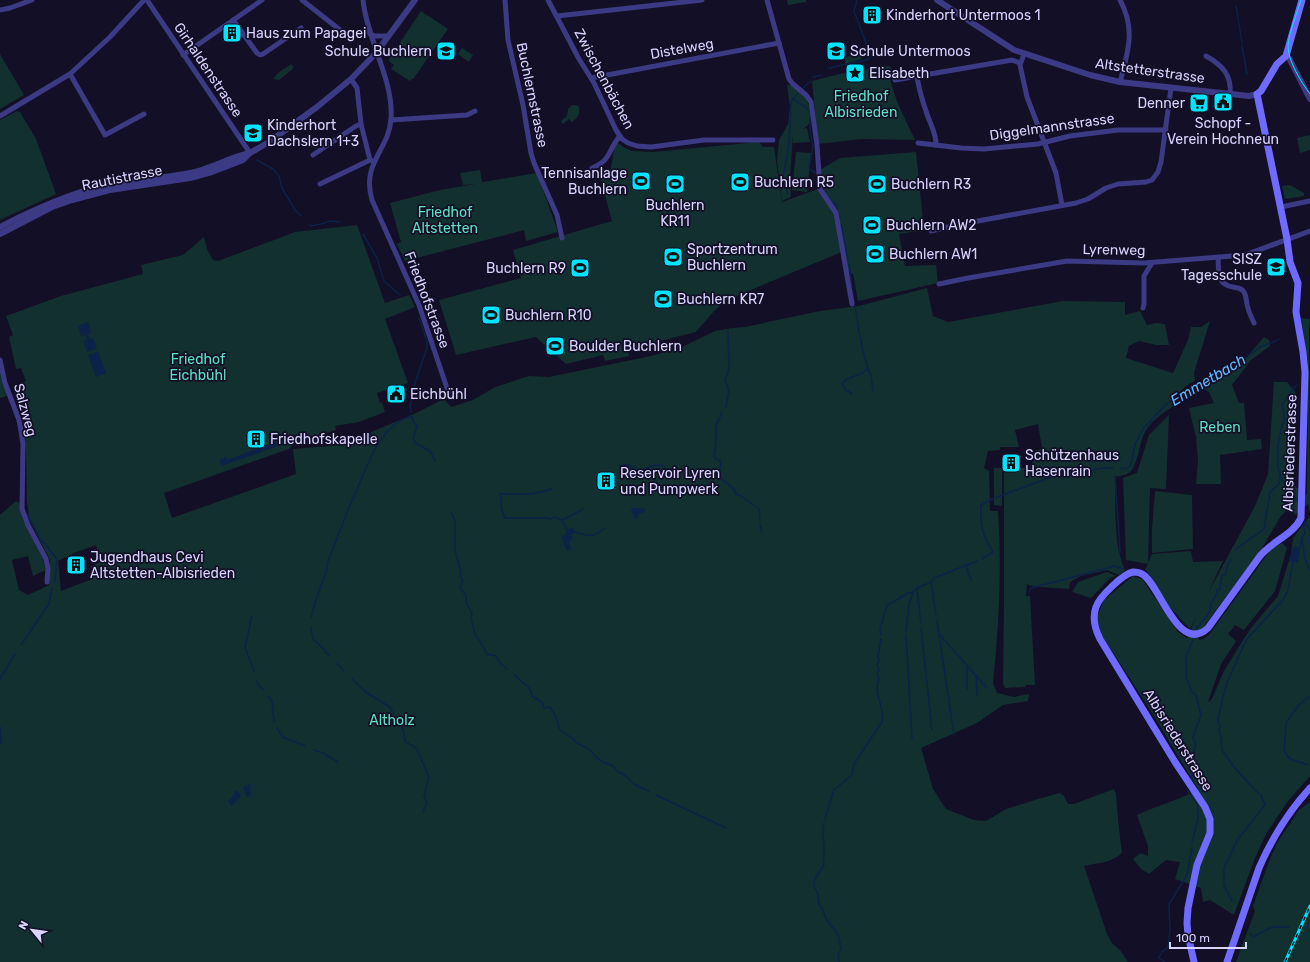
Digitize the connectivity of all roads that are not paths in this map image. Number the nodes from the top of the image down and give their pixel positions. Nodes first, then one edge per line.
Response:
1 (32, 0) edge
2 (146, 0) edge
3 (262, 0) edge
4 (302, 0) edge
5 (363, 0) edge
6 (415, 0) edge
7 (504, 0) edge
8 (548, 0) edge
9 (702, 0) edge
10 (767, 0) edge
11 (937, 0) edge
12 (1120, 0) edge
13 (1302, 0) edge
14 (0, 10) edge
15 (557, 16) junction
16 (233, 20) junction
17 (300, 28) dead end
18 (369, 32) junction
19 (389, 36) junction
20 (779, 43) junction
21 (376, 53) junction
22 (1024, 54) junction
23 (183, 55) junction
24 (1206, 56) dead end
25 (1286, 56) junction
26 (1020, 63) junction
27 (70, 74) junction
28 (917, 76) junction
29 (591, 78) junction
30 (351, 79) junction
31 (895, 80) dead end
32 (1120, 82) junction
33 (1171, 88) junction
34 (1230, 94) junction
35 (1257, 94) junction
36 (1310, 99) edge
37 (475, 111) dead end
38 (144, 114) dead end
39 (0, 116) edge
40 (391, 120) junction
41 (362, 124) junction
42 (1166, 130) junction
43 (620, 136) junction
44 (773, 140) dead end
45 (1045, 142) junction
46 (918, 143) dead end
47 (936, 145) junction
48 (250, 153) junction
49 (313, 155) dead end
50 (372, 161) junction
51 (592, 168) dead end
52 (320, 184) dead end
53 (1310, 201) edge
54 (1062, 205) junction
55 (1281, 207) junction
56 (0, 227) edge
57 (931, 231) dead end
58 (1310, 231) edge
59 (0, 234) edge
60 (562, 238) dead end
61 (1287, 239) junction
62 (1218, 257) junction
63 (1152, 263) junction
64 (939, 284) dead end
65 (852, 304) dead end
66 (1143, 308) dead end
67 (1254, 322) dead end
68 (0, 360) edge
69 (449, 394) dead end
70 (47, 582) dead end
71 (1310, 788) edge
72 (1194, 962) edge
73 (1226, 962) edge

1 - 14 street
2 - 23 street, Girhaldenstrasse
2 - 27 street
3 - 16 street
4 - 18 street
5 - 18 street, Friedhofstrasse
6 - 19 street, Rautistrasse
7 - 60 street, Buchlernstrasse
8 - 15 street, Zwischenbächen
9 - 15 street
10 - 20 street
11 - 22 street, Altstetterstrasse
12 - 32 street
13 - 25 main road
15 - 29 street, Zwischenbächen
16 - 17 street
16 - 23 street
18 - 19 street
18 - 21 street, Friedhofstrasse
19 - 21 street, Rautistrasse
20 - 29 street, Distelweg
20 - 65 street
21 - 30 street, Rautistrasse
21 - 40 street, Friedhofstrasse
22 - 26 street
22 - 32 street, Altstetterstrasse
23 - 48 street, Girhaldenstrasse
24 - 34 street
25 - 35 main road
25 - 36 street
26 - 28 street
26 - 45 street
27 - 38 street
27 - 39 street
28 - 31 street
28 - 47 street
29 - 43 street, Zwischenbächen
30 - 41 street
30 - 48 street, Rautistrasse
32 - 33 street, Altstetterstrasse
33 - 34 street, Altstetterstrasse
33 - 42 street
34 - 35 street, Altstetterstrasse
35 - 55 main road, Albisriederstrasse
37 - 40 street
40 - 50 street, Friedhofstrasse
41 - 49 street
41 - 50 street
42 - 45 street, Diggelmannstrasse
42 - 54 street
43 - 44 street, Zwischenbächen
43 - 51 street
45 - 47 street, Diggelmannstrasse
45 - 54 street
46 - 47 street, Diggelmannstrasse
48 - 56 street, Rautistrasse
48 - 59 street, Rautistrasse
50 - 52 street
50 - 69 street, Friedhofstrasse
53 - 55 street
54 - 57 street
55 - 61 main road, Albisriederstrasse
58 - 61 street, Lyrenweg
61 - 62 street, Lyrenweg
61 - 72 main road, Albisriederstrasse
62 - 63 street, Lyrenweg
62 - 67 street
63 - 64 street, Lyrenweg
63 - 66 street
68 - 70 street, Salzweg
71 - 73 main road

